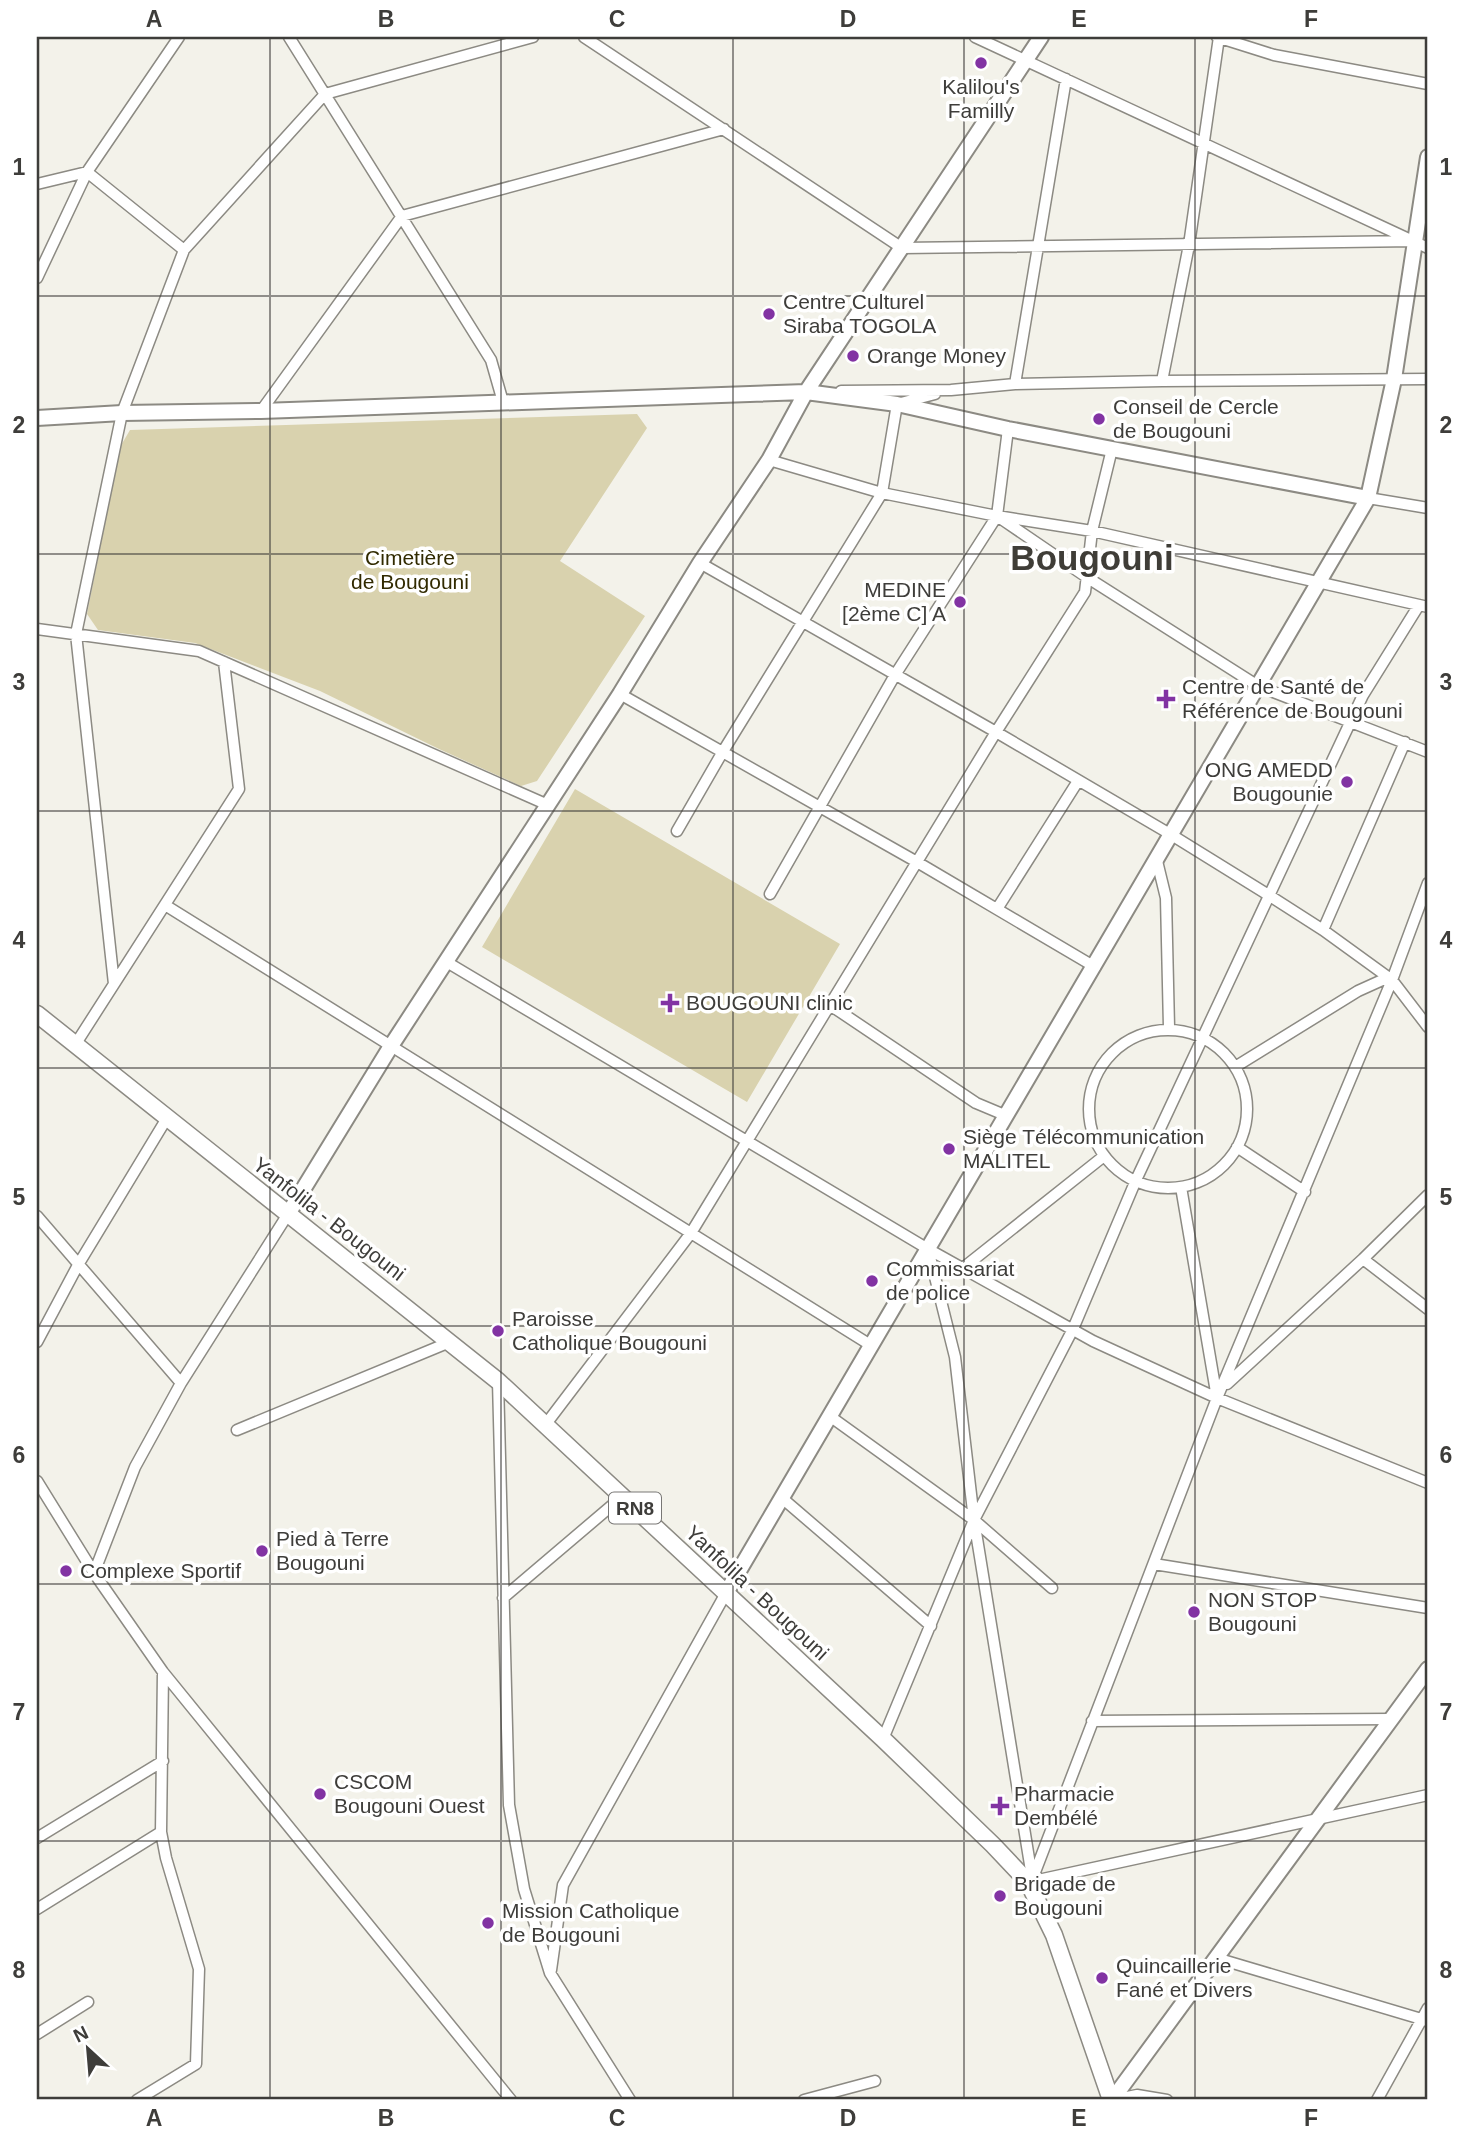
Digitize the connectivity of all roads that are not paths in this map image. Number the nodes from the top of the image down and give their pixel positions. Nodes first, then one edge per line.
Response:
1 (179, 37) edge
2 (289, 37) edge
3 (533, 37) edge
4 (584, 37) edge
5 (975, 37) edge
6 (1041, 37) edge
7 (1219, 37) edge
8 (1026, 60) junction
9 (1066, 79) junction
10 (1428, 84) edge
11 (325, 94) junction
12 (724, 129) junction
13 (1203, 143) junction
14 (1428, 157) edge
15 (87, 172) junction
16 (37, 184) edge
17 (402, 216) junction
18 (1414, 242) junction
19 (1189, 245) junction
20 (1037, 246) junction
21 (902, 248) junction
22 (1428, 248) edge
23 (184, 250) junction
24 (37, 278) edge
25 (1394, 379) junction
26 (1428, 379) edge
27 (1162, 381) junction
28 (1015, 384) junction
29 (951, 390) junction
30 (806, 392) junction
31 (503, 402) junction
32 (897, 404) junction
33 (261, 411) junction
34 (122, 413) junction
35 (37, 418) edge
36 (1008, 429) junction
37 (1112, 449) junction
38 (769, 460) junction
39 (882, 493) junction
40 (1368, 498) junction
41 (1428, 508) edge
42 (997, 516) junction
43 (1092, 531) junction
44 (700, 563) junction
45 (1087, 578) junction
46 (1319, 583) junction
47 (1424, 606) edge
48 (803, 622) junction
49 (37, 629) edge
50 (76, 634) junction
51 (224, 662) junction
52 (895, 675) junction
53 (1258, 686) junction
54 (620, 694) junction
55 (1352, 720) junction
56 (996, 732) junction
57 (1405, 742) junction
58 (1428, 751) edge
59 (722, 752) junction
60 (1078, 781) junction
61 (548, 805) junction
62 (819, 808) junction
63 (677, 831) dead end
64 (1170, 834) junction
65 (1157, 861) junction
66 (918, 862) junction
67 (1428, 883) edge
68 (770, 894) dead end
69 (1269, 896) junction
70 (165, 905) junction
71 (997, 909) junction
72 (1323, 930) junction
73 (445, 961) junction
74 (1095, 967) junction
75 (1390, 979) junction
76 (114, 984) junction
77 (830, 1005) junction
78 (37, 1014) edge
79 (1169, 1027) junction
80 (1428, 1027) edge
81 (1203, 1039) junction
82 (75, 1045) junction
83 (391, 1046) junction
84 (1235, 1067) junction
85 (1007, 1116) junction
86 (167, 1118) junction
87 (746, 1141) junction
88 (1237, 1147) junction
89 (1104, 1156) junction
90 (1136, 1180) junction
91 (1181, 1187) junction
92 (1305, 1192) junction
93 (1428, 1195) edge
94 (288, 1214) junction
95 (37, 1216) edge
96 (691, 1233) junction
97 (928, 1249) junction
98 (1363, 1259) junction
99 (78, 1265) junction
100 (962, 1268) junction
101 (1428, 1308) edge
102 (1073, 1329) junction
103 (37, 1342) edge
104 (450, 1342) junction
105 (872, 1346) junction
106 (498, 1381) junction
107 (181, 1383) junction
108 (1220, 1393) junction
109 (831, 1417) junction
110 (546, 1424) junction
111 (237, 1430) dead end
112 (37, 1480) edge
113 (1428, 1483) edge
114 (40, 1494) edge
115 (622, 1496) junction
116 (782, 1498) junction
117 (974, 1520) junction
118 (1153, 1564) junction
119 (94, 1573) junction
120 (1052, 1588) dead end
121 (726, 1593) junction
122 (503, 1598) junction
123 (1428, 1608) edge
124 (931, 1626) junction
125 (1428, 1669) edge
126 (163, 1672) junction
127 (1391, 1719) junction
128 (1092, 1721) junction
129 (883, 1739) junction
130 (163, 1761) junction
131 (1428, 1795) edge
132 (1320, 1817) junction
133 (161, 1832) junction
134 (37, 1838) edge
135 (1030, 1881) junction
136 (37, 1909) edge
137 (1216, 1958) junction
138 (550, 1973) junction
139 (88, 2002) dead end
140 (1428, 2008) edge
141 (1425, 2020) edge
142 (37, 2034) edge
143 (875, 2081) dead end
144 (137, 2100) edge
145 (511, 2100) edge
146 (630, 2100) edge
147 (804, 2100) edge
148 (1112, 2100) edge
149 (1167, 2100) edge
150 (1377, 2100) edge

1 - 15 street
2 - 11 street
3 - 11 street
4 - 12 street
5 - 8 street
6 - 8 street
7 - 10 street
7 - 13 street
8 - 9 street
8 - 21 street
9 - 13 street
9 - 20 street
11 - 17 street
11 - 23 street
12 - 17 street
12 - 21 street
13 - 18 street
13 - 19 street
14 - 18 street
15 - 16 street
15 - 23 street
15 - 24 street
17 - 31 street
17 - 33 street
18 - 19 street
18 - 22 street
18 - 25 street
19 - 20 street
19 - 27 street
20 - 21 street
20 - 28 street
21 - 30 street
23 - 34 street
25 - 26 street
25 - 27 street
25 - 40 street
27 - 28 street
28 - 29 street
29 - 30 street
29 - 32 street
30 - 31 street
30 - 32 street
30 - 38 street
31 - 33 street
32 - 36 street
32 - 39 street
33 - 34 street
34 - 35 street
34 - 50 street
36 - 37 street
36 - 42 street
37 - 40 street
37 - 43 street
38 - 39 street
38 - 44 street
39 - 42 street
39 - 48 street
40 - 41 street
40 - 46 street
42 - 43 street
42 - 45 street
42 - 52 street
43 - 45 street
43 - 46 street
44 - 48 street
44 - 54 street
45 - 53 street
45 - 56 street
46 - 47 street
46 - 53 street
47 - 55 street
48 - 52 street
48 - 59 street
49 - 50 street
50 - 51 street
50 - 76 street
51 - 61 street
51 - 70 street
52 - 56 street
52 - 62 street
53 - 55 street
53 - 64 street
54 - 59 street
54 - 61 street
55 - 57 street
55 - 69 street
56 - 60 street
56 - 66 street
57 - 58 street
57 - 72 street
59 - 62 street
59 - 63 street
60 - 64 street
60 - 71 street
61 - 73 street
62 - 66 street
62 - 68 street
64 - 65 street
64 - 69 street
65 - 74 street
65 - 79 street
66 - 71 street
66 - 77 street
67 - 75 street
69 - 72 street
69 - 81 street
70 - 76 street
70 - 83 street
71 - 74 street
72 - 75 street
73 - 83 street
73 - 87 street
74 - 85 street
75 - 80 street
75 - 84 street
75 - 92 street
76 - 82 street
77 - 85 street
77 - 87 street
78 - 82 main road, Yanfolila - Bougouni / RN8
79 - 81 street
79 - 89 street
81 - 84 street
81 - 90 street
82 - 86 main road, Yanfolila - Bougouni / RN8
83 - 94 street
83 - 96 street
84 - 88 street
85 - 97 street
86 - 94 main road, Yanfolila - Bougouni / RN8
86 - 99 street
87 - 96 street
87 - 97 street
88 - 91 street
88 - 92 street
89 - 90 street
89 - 100 street
90 - 91 street
90 - 102 street
91 - 108 street
92 - 108 street
93 - 98 street
94 - 104 main road, Yanfolila - Bougouni / RN8
94 - 107 street
95 - 99 street
96 - 105 street
96 - 110 street
97 - 100 street
97 - 105 street
97 - 117 street
98 - 101 street
98 - 108 street
99 - 103 street
99 - 107 street
100 - 102 street
102 - 108 street
102 - 117 street
104 - 106 main road, Yanfolila - Bougouni / RN8
104 - 111 street
105 - 109 street
106 - 110 main road, Yanfolila - Bougouni / RN8
106 - 122 street
107 - 119 street
108 - 113 street
108 - 118 street
109 - 116 street
109 - 117 street
110 - 115 main road, Yanfolila - Bougouni / RN8
112 - 114 street
114 - 119 street
115 - 121 main road, Yanfolila - Bougouni / RN8
115 - 122 street
116 - 121 street
116 - 124 street
117 - 120 street
117 - 124 street
117 - 135 street
118 - 123 street
118 - 128 street
119 - 126 street
121 - 129 main road, Yanfolila - Bougouni / RN8
121 - 138 street
122 - 138 street
124 - 129 street
125 - 127 street
126 - 130 street
126 - 145 street
127 - 128 street
127 - 132 street
128 - 135 street
129 - 135 main road, Yanfolila - Bougouni / RN8
130 - 133 street
130 - 134 street
131 - 132 street
132 - 135 street
132 - 137 street
133 - 136 street
133 - 144 street
135 - 148 main road, Yanfolila - Bougouni / RN8
137 - 141 street
137 - 148 street
138 - 146 street
139 - 142 street
140 - 141 street
141 - 150 street
143 - 147 street
148 - 149 street

